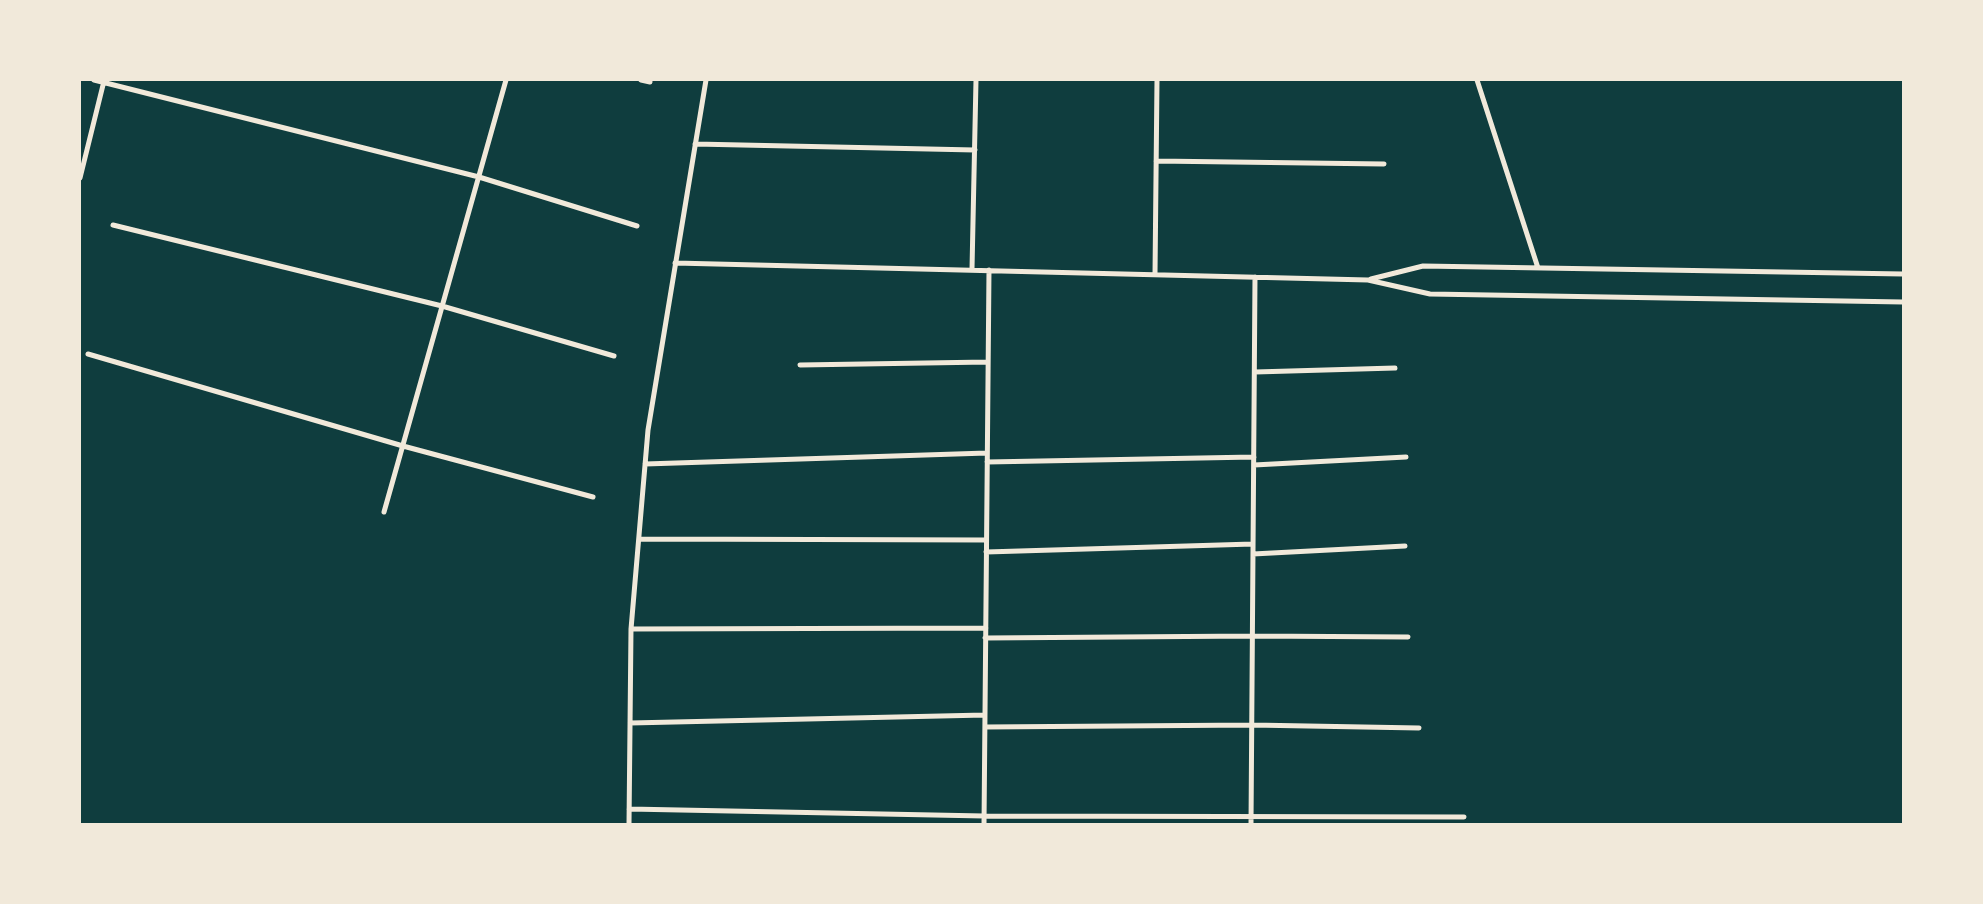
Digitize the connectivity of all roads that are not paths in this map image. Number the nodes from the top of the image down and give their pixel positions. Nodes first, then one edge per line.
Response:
1 (94, 80) edge
2 (506, 80) edge
3 (641, 80) edge
4 (706, 80) edge
5 (976, 80) edge
6 (1157, 80) edge
7 (1477, 80) edge
8 (104, 81) edge
9 (650, 82) dead end
10 (695, 144) junction
11 (975, 150) junction
12 (1156, 161) junction
13 (1384, 164) dead end
14 (478, 177) junction
15 (80, 178) edge
16 (113, 225) dead end
17 (637, 226) dead end
18 (675, 263) junction
19 (1538, 268) junction
20 (972, 270) junction
21 (989, 270) junction
22 (1155, 274) junction
23 (1903, 274) edge
24 (1255, 277) junction
25 (1368, 280) junction
26 (1903, 302) edge
27 (442, 306) junction
28 (88, 354) dead end
29 (614, 356) dead end
30 (988, 362) junction
31 (800, 365) dead end
32 (1395, 368) dead end
33 (1255, 372) junction
34 (403, 446) junction
35 (987, 454) junction
36 (1254, 457) junction
37 (1406, 457) dead end
38 (987, 462) junction
39 (645, 464) junction
40 (1254, 465) junction
41 (593, 497) dead end
42 (384, 512) dead end
43 (639, 539) junction
44 (986, 540) junction
45 (1253, 544) junction
46 (1405, 546) dead end
47 (986, 552) junction
48 (1253, 554) junction
49 (631, 628) junction
50 (986, 628) junction
51 (1253, 636) junction
52 (1408, 637) dead end
53 (985, 638) junction
54 (985, 715) junction
55 (630, 723) junction
56 (1252, 725) junction
57 (985, 727) junction
58 (1419, 728) dead end
59 (629, 809) junction
60 (984, 816) junction
61 (1251, 816) junction
62 (1464, 817) dead end
63 (629, 824) edge
64 (984, 824) edge
65 (1251, 824) edge

1 - 8 street
2 - 14 street
3 - 9 street
4 - 10 street
5 - 11 street
6 - 12 street
7 - 19 street
8 - 14 street
8 - 15 street
10 - 11 street
10 - 18 street
11 - 20 street
12 - 13 street
12 - 22 street
14 - 17 street
14 - 27 street
16 - 27 street
18 - 20 street
18 - 39 street
19 - 23 street
19 - 25 street
20 - 21 street
21 - 22 street
21 - 30 street
22 - 24 street
24 - 25 street
24 - 33 street
25 - 26 street
27 - 29 street
27 - 34 street
28 - 34 street
30 - 31 street
30 - 35 street
32 - 33 street
33 - 36 street
34 - 41 street
34 - 42 street
35 - 38 street
35 - 39 street
36 - 38 street
36 - 40 street
37 - 40 street
38 - 44 street
39 - 43 street
40 - 45 street
43 - 44 street
43 - 49 street
44 - 47 street
45 - 47 street
45 - 48 street
46 - 48 street
47 - 50 street
48 - 51 street
49 - 50 street
49 - 55 street
50 - 53 street
51 - 52 street
51 - 53 street
51 - 56 street
53 - 54 street
54 - 55 street
54 - 57 street
55 - 59 street
56 - 57 street
56 - 58 street
56 - 61 street
57 - 60 street
59 - 60 street
59 - 63 street
60 - 61 street
60 - 64 street
61 - 62 street
61 - 65 street

